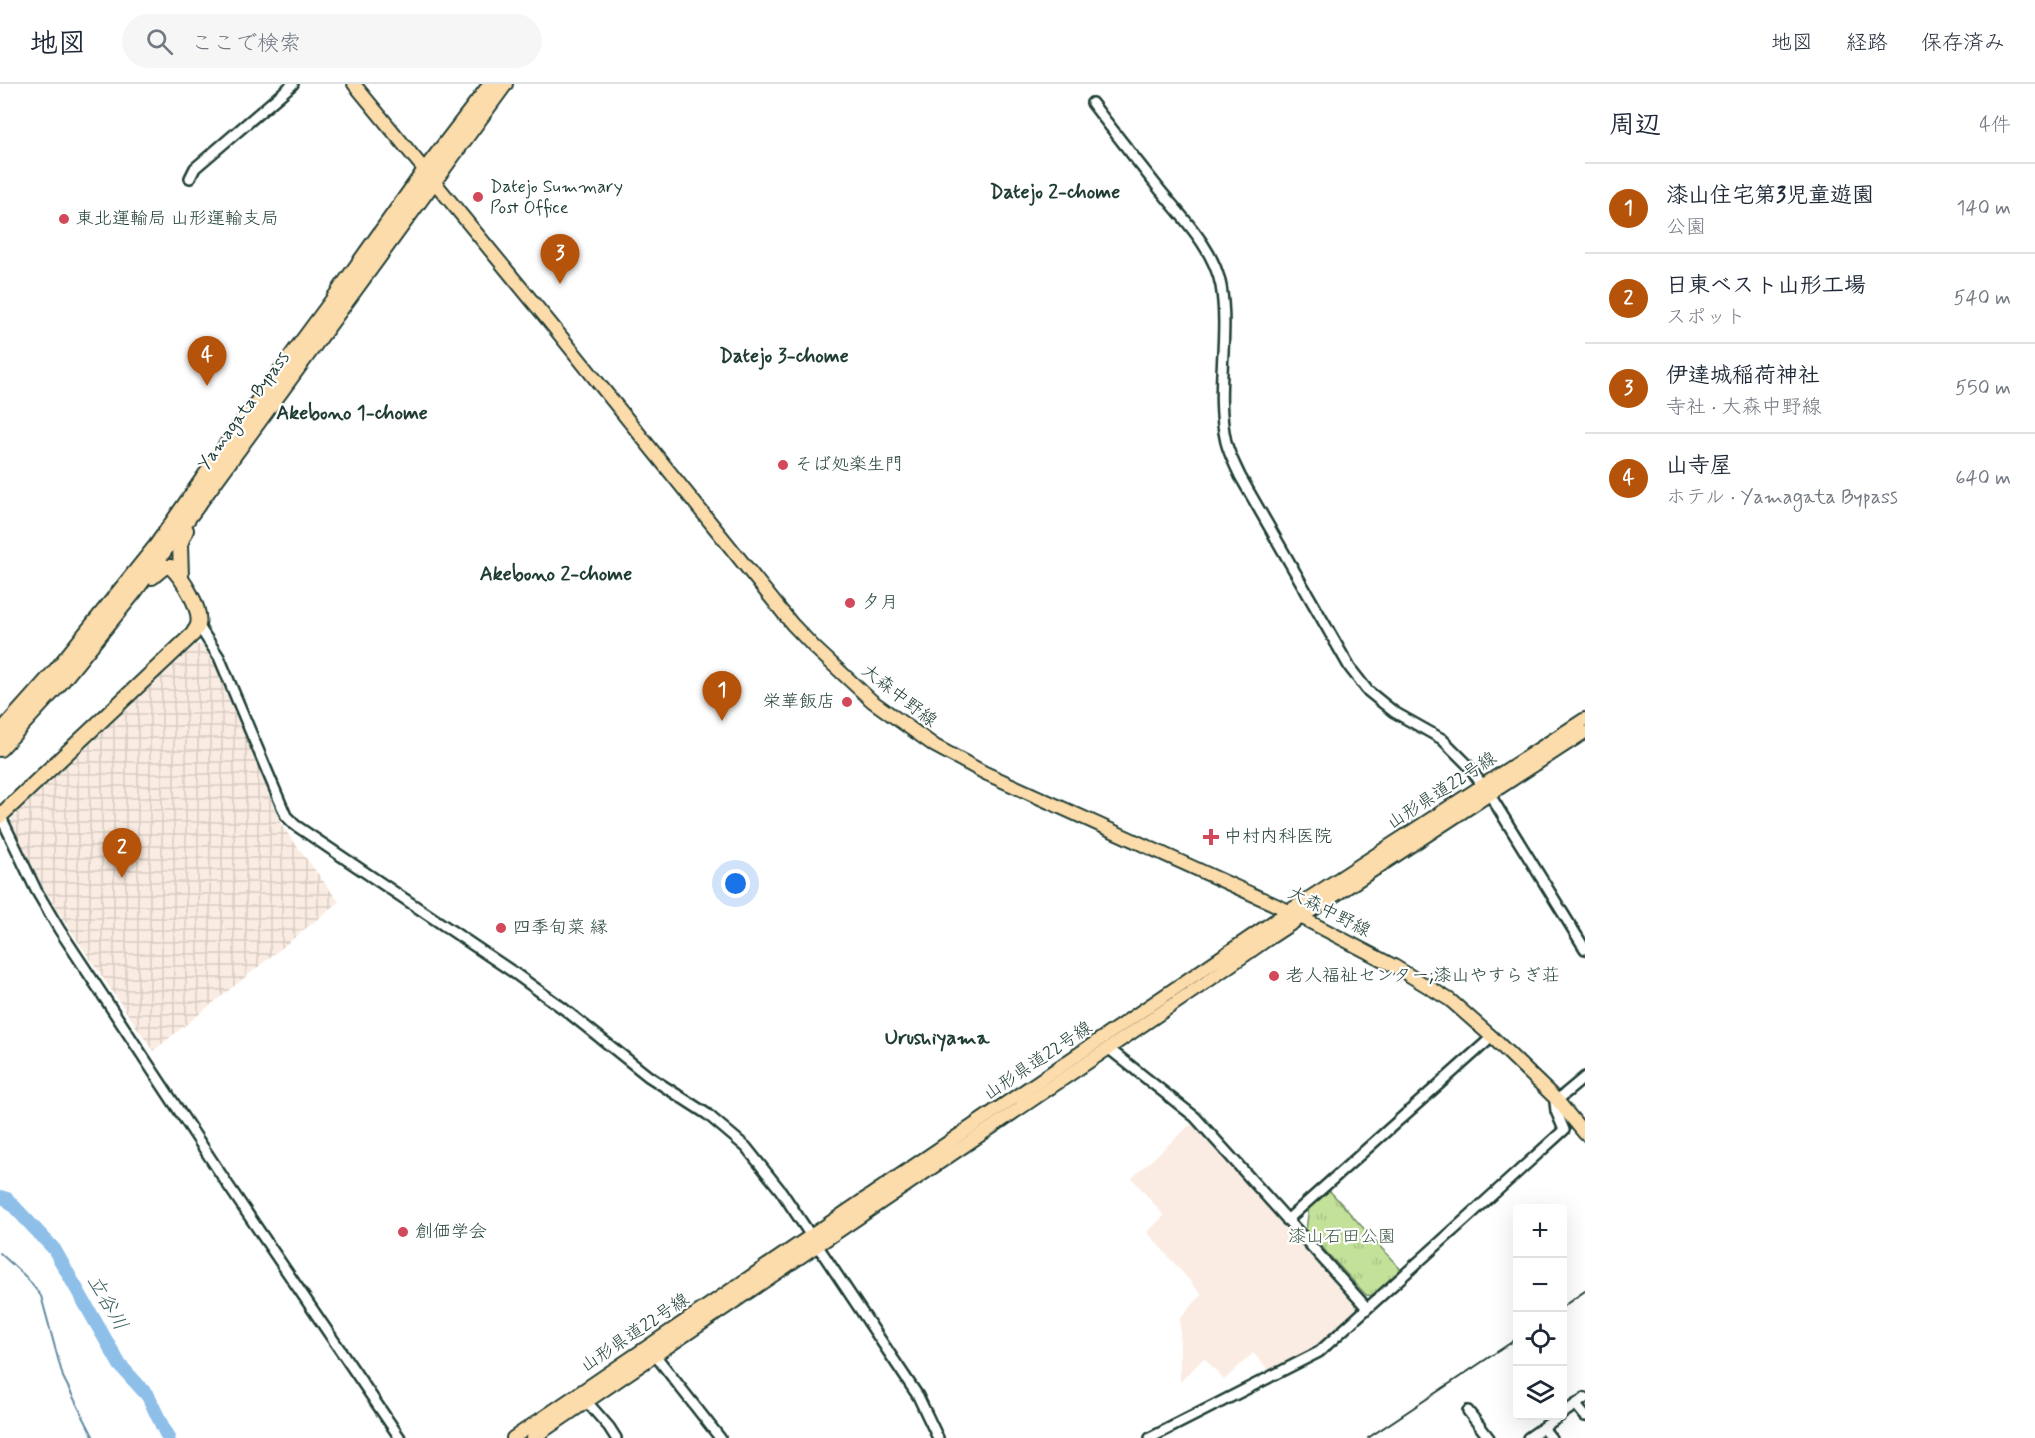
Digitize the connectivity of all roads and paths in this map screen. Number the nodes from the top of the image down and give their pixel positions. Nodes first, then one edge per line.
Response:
1 (293, 84) edge
2 (354, 84) edge
3 (491, 84) edge
4 (505, 84) edge
5 (1092, 103) dead end
6 (430, 175) junction
7 (190, 178) dead end
8 (248, 436) junction
9 (181, 577) junction
10 (198, 625) junction
11 (106, 627) junction
12 (1585, 718) edge
13 (1585, 732) edge
14 (0, 733) edge
15 (0, 749) edge
16 (1486, 791) junction
17 (0, 815) edge
18 (1289, 911) junction
19 (1301, 917) junction
20 (1585, 949) edge
21 (1492, 1037) junction
22 (1108, 1048) junction
23 (1585, 1077) edge
24 (1557, 1100) junction
25 (1585, 1134) edge
26 (1287, 1220) junction
27 (814, 1241) junction
28 (1367, 1308) junction
29 (655, 1355) junction
30 (1585, 1398) edge
31 (587, 1402) junction
32 (1576, 1405) junction
33 (1468, 1410) dead end
34 (1567, 1411) edge
35 (1585, 1416) edge
36 (1555, 1420) edge
37 (1543, 1428) junction
38 (400, 1438) edge
39 (513, 1438) edge
40 (533, 1438) edge
41 (616, 1438) edge
42 (720, 1438) edge
43 (938, 1438) edge
44 (1150, 1438) edge
45 (1489, 1438) edge
46 (1528, 1438) edge
47 (1551, 1438) edge

1 - 7 street
2 - 6 main road, 大森中野線
3 - 6 highway, Yamagata Bypass
4 - 6 highway, Yamagata Bypass
5 - 16 street
6 - 8 highway, Yamagata Bypass
6 - 14 highway, Yamagata Bypass
6 - 18 main road, 大森中野線
8 - 9 highway
8 - 11 highway, Yamagata Bypass
9 - 10 highway
9 - 11 highway
10 - 17 highway
10 - 27 street
11 - 15 highway, Yamagata Bypass
12 - 16 main road, 山形県道22号線
13 - 16 main road, 山形県道22号線
16 - 18 main road, 山形県道22号線
16 - 19 main road, 山形県道22号線
16 - 20 street
17 - 38 street
18 - 19 main road, 大森中野線
18 - 27 main road, 山形県道22号線
19 - 21 main road, 大森中野線
19 - 22 main road, 山形県道22号線
21 - 24 main road, 大森中野線
21 - 26 street
22 - 26 street
22 - 27 main road, 山形県道22号線
23 - 24 street
24 - 25 main road, 大森中野線
24 - 28 street
26 - 28 street
27 - 29 main road, 山形県道22号線
27 - 39 main road, 山形県道22号線
27 - 43 street
28 - 44 street
29 - 31 main road, 山形県道22号線
29 - 42 street
30 - 32 street
31 - 40 main road, 山形県道22号線
31 - 41 street
32 - 34 street
32 - 35 street
33 - 45 street
36 - 37 street
37 - 46 street
37 - 47 street

